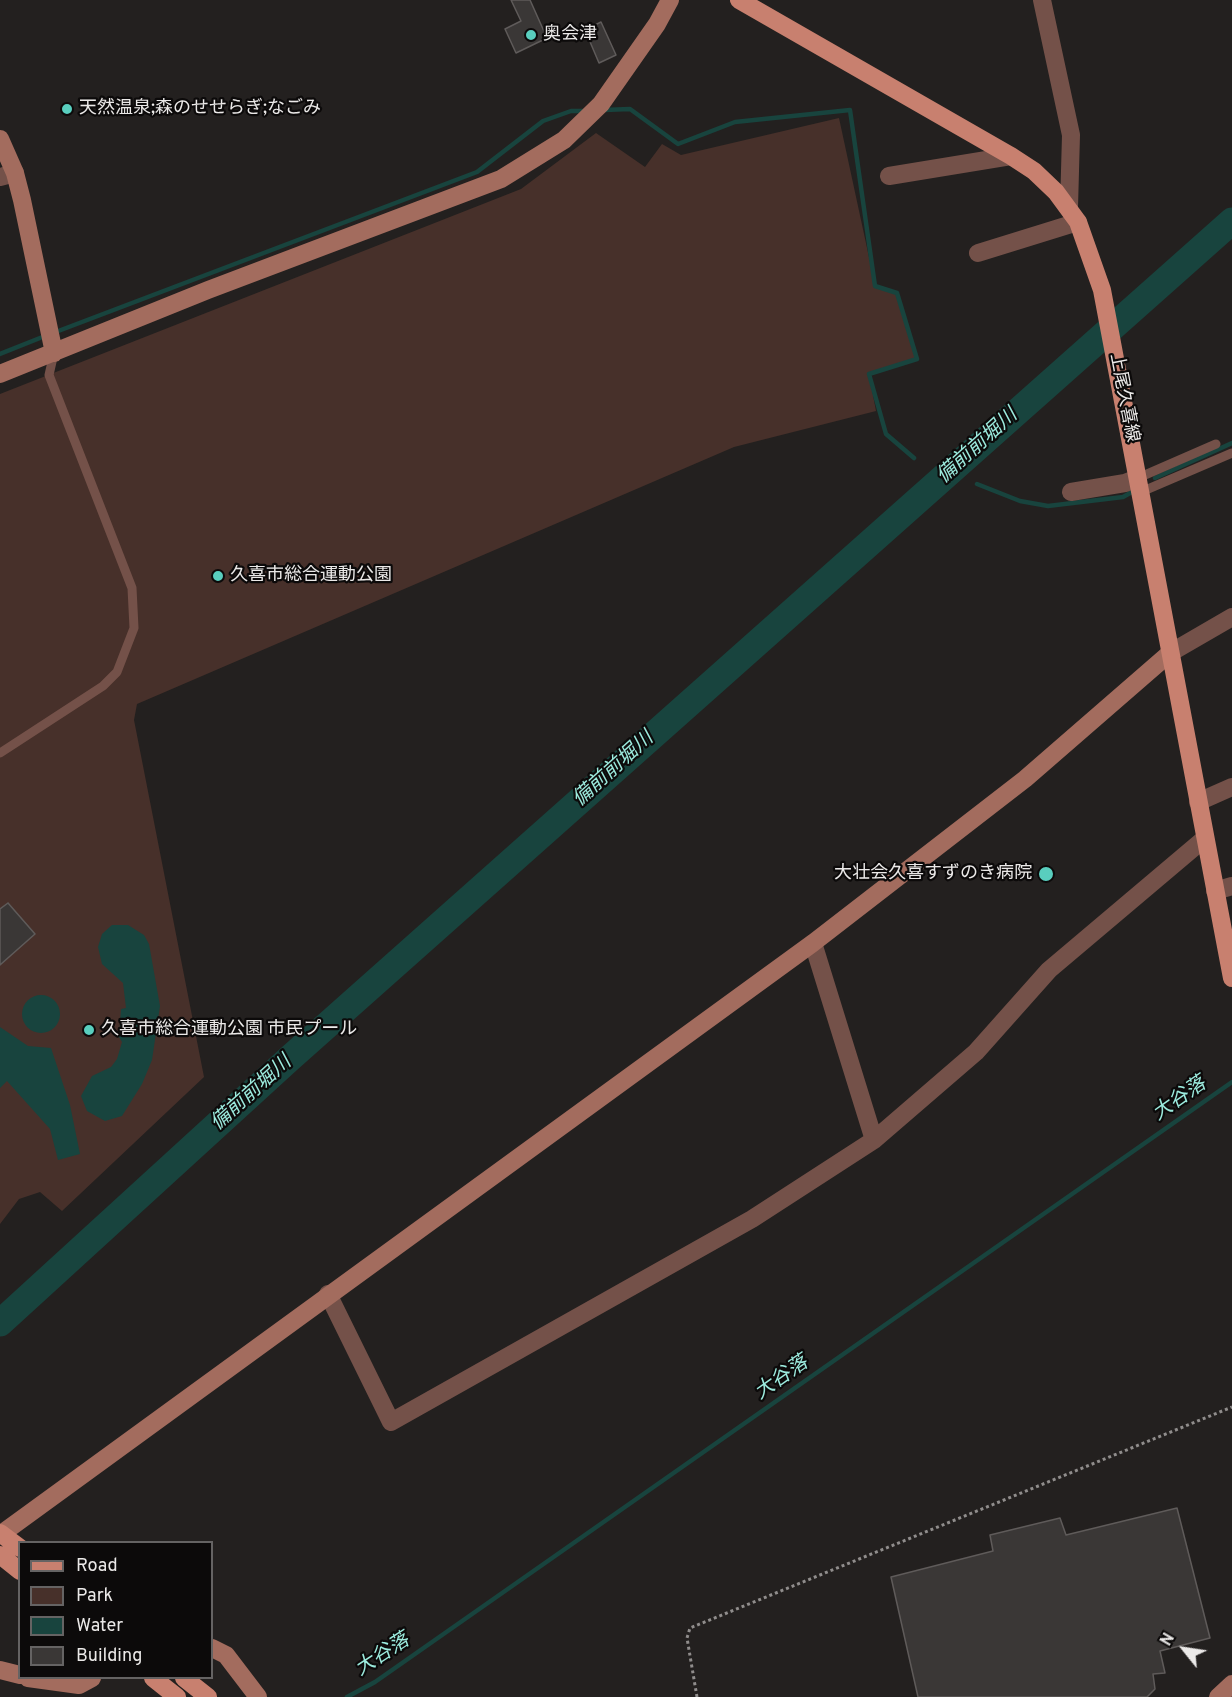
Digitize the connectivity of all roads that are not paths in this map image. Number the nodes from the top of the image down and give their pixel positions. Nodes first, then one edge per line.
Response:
1 (670, 0) edge
2 (1042, 0) edge
3 (744, 1) edge
4 (0, 139) edge
5 (1011, 156) junction
6 (7, 175) edge
7 (889, 176) dead end
8 (1073, 214) junction
9 (978, 253) dead end
10 (54, 353) junction
11 (0, 374) edge
12 (1216, 444) dead end
13 (1232, 453) edge
14 (1140, 485) junction
15 (1071, 492) dead end
16 (1232, 617) edge
17 (1170, 653) junction
18 (0, 753) edge
19 (1232, 787) edge
20 (1198, 802) junction
21 (1204, 839) junction
22 (1223, 888) edge
23 (818, 939) junction
24 (1232, 978) edge
25 (878, 1136) junction
26 (328, 1294) junction
27 (0, 1534) edge
28 (18, 1547) edge
29 (0, 1555) edge
30 (18, 1569) edge
31 (213, 1648) edge
32 (0, 1670) edge
33 (18, 1674) edge
34 (41, 1679) edge
35 (89, 1679) edge
36 (155, 1679) edge
37 (186, 1679) edge
38 (1232, 1684) edge
39 (177, 1697) edge
40 (208, 1697) edge
41 (258, 1697) edge
42 (1218, 1697) edge

1 - 10 street
2 - 8 street
3 - 5 main road, 上尾久喜線
4 - 6 street
5 - 7 street
5 - 8 main road, 上尾久喜線
6 - 10 street
8 - 9 street
8 - 14 main road, 上尾久喜線
10 - 11 street
10 - 18 lane
12 - 14 lane
13 - 14 lane
14 - 15 street
14 - 17 main road, 上尾久喜線
16 - 17 street
17 - 20 main road, 上尾久喜線
17 - 23 street
19 - 20 street
20 - 21 main road, 上尾久喜線
21 - 22 main road, 上尾久喜線
21 - 25 street
22 - 24 main road, 上尾久喜線
23 - 25 street
23 - 26 street
25 - 26 street
26 - 27 street
27 - 28 main road
29 - 30 main road
31 - 41 street
32 - 33 street
34 - 35 street
36 - 39 main road
37 - 40 main road
38 - 42 street

